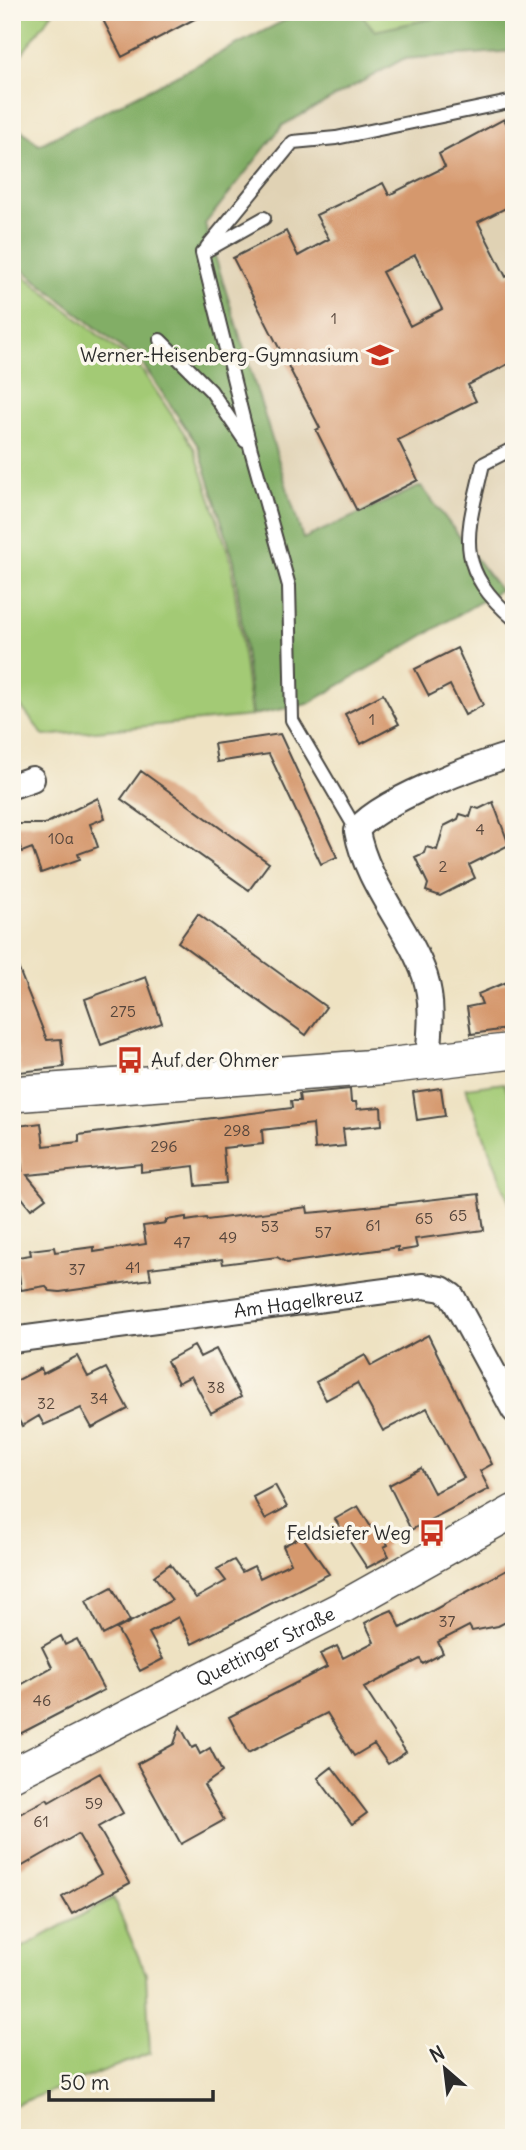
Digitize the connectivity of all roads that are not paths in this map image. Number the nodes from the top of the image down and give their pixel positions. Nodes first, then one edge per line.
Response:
1 (514, 101) edge
2 (264, 218) dead end
3 (202, 253) junction
4 (160, 340) dead end
5 (514, 448) edge
6 (251, 450) junction
7 (514, 619) edge
8 (514, 754) edge
9 (357, 831) junction
10 (514, 1051) edge
11 (428, 1062) junction
12 (12, 1094) edge
13 (12, 1340) edge
14 (514, 1410) edge
15 (514, 1511) edge
16 (12, 1775) edge

1 - 3 lane
2 - 3 lane
3 - 6 lane
4 - 6 lane
5 - 7 lane
6 - 9 lane
8 - 9 street
9 - 11 street
10 - 11 main road
11 - 12 main road
13 - 14 street, Am Hagelkreuz
15 - 16 street, Quettinger Straße

